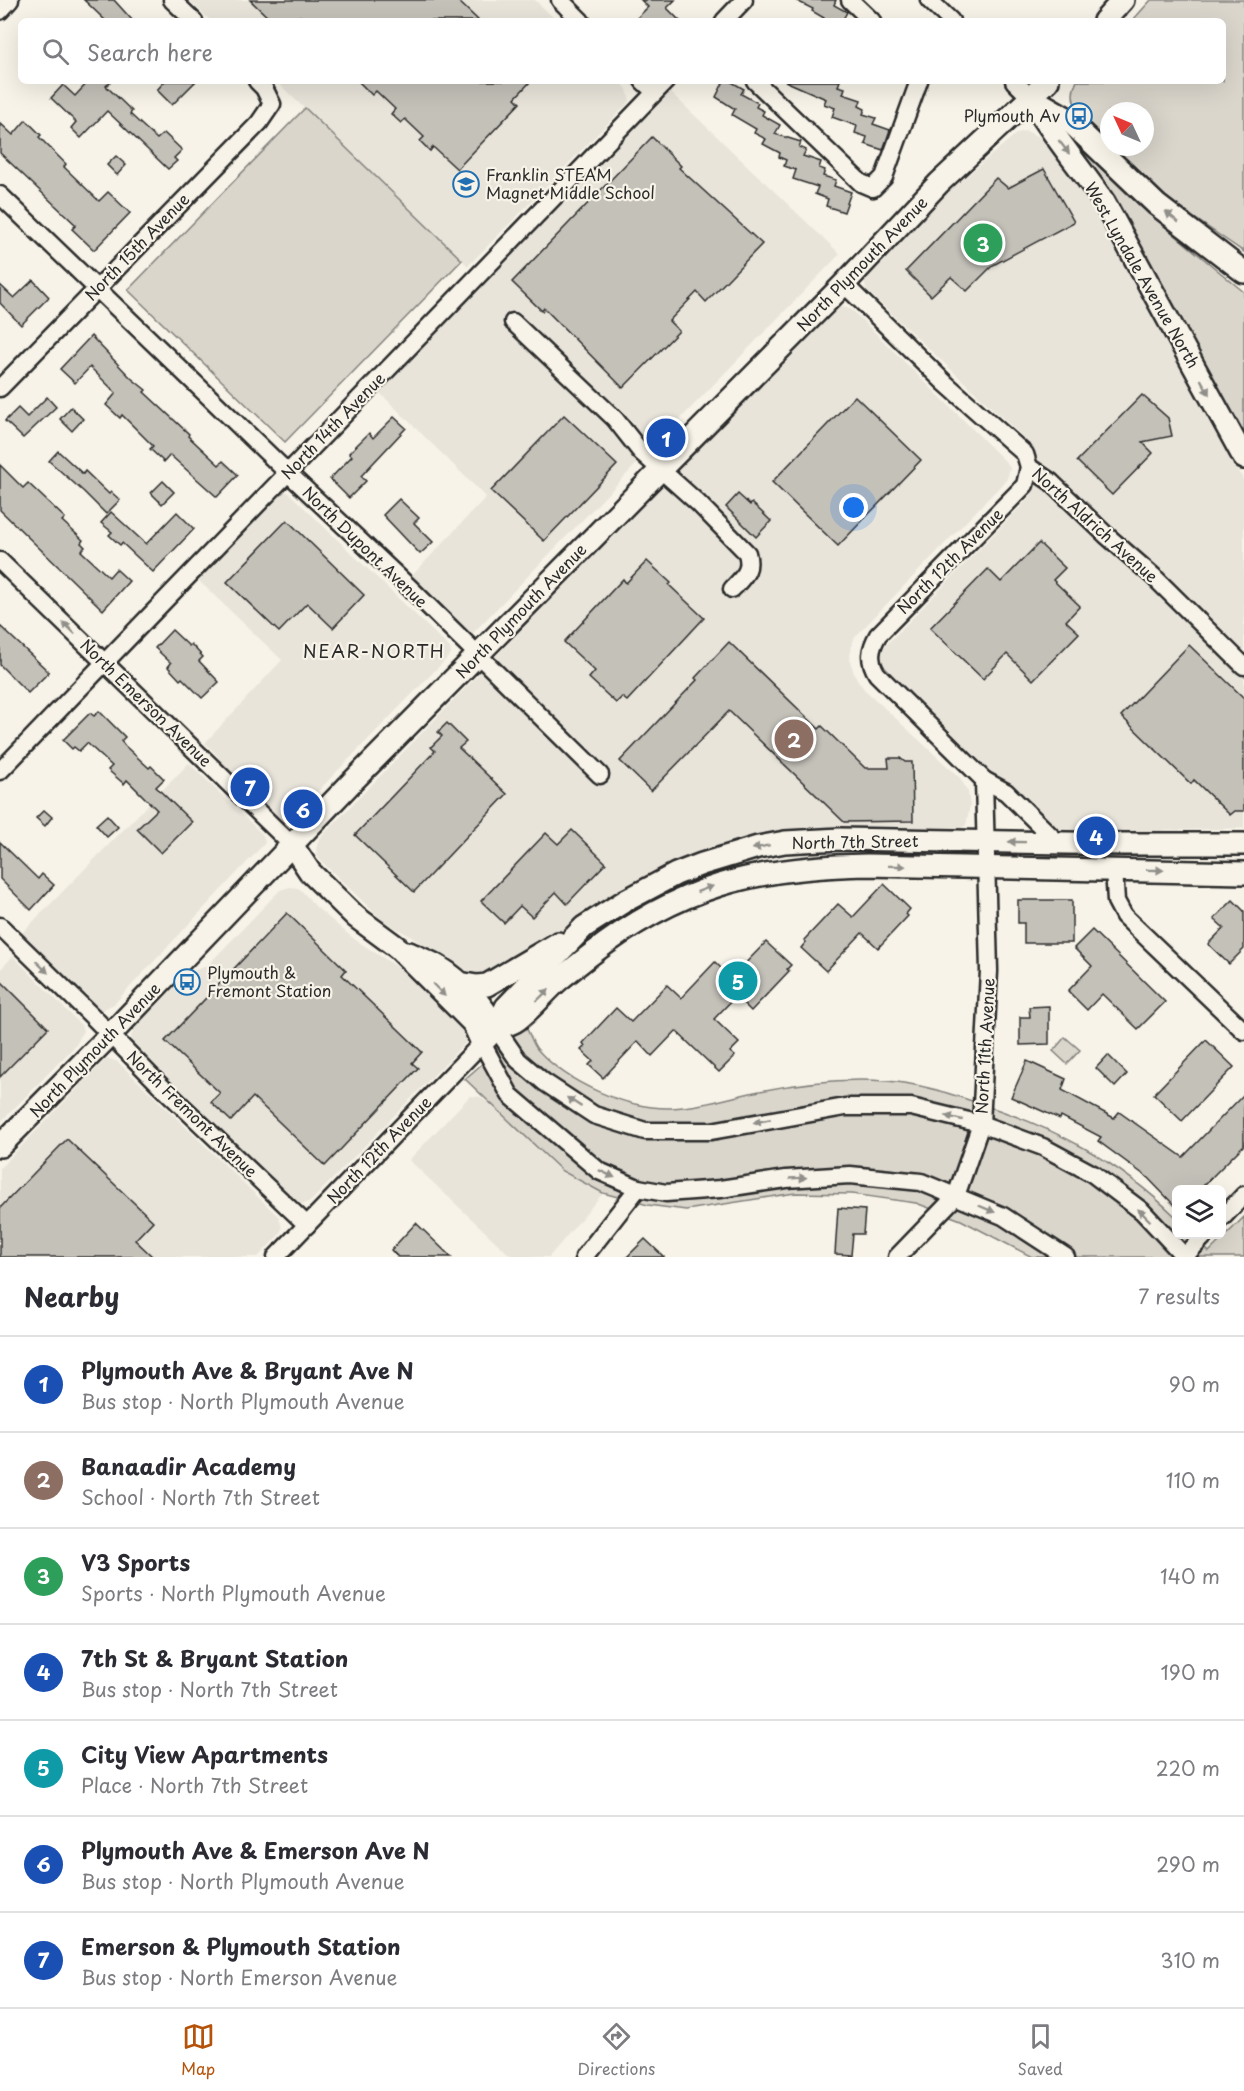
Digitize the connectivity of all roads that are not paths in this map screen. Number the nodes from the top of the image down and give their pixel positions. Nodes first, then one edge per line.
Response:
1 (10, 0) edge
2 (172, 0) edge
3 (560, 0) edge
4 (850, 0) edge
5 (929, 0) edge
6 (1123, 0) edge
7 (736, 3) edge
8 (0, 11) edge
9 (191, 18) edge
10 (578, 18) edge
11 (726, 18) edge
12 (869, 18) edge
13 (948, 18) edge
14 (1107, 18) edge
15 (260, 84) edge
16 (758, 84) edge
17 (918, 84) edge
18 (1017, 84) edge
19 (1045, 84) edge
20 (655, 85) edge
21 (1031, 98) junction
22 (0, 195) edge
23 (1244, 272) edge
24 (844, 284) junction
25 (98, 287) junction
26 (513, 322) dead end
27 (0, 388) edge
28 (1244, 459) edge
29 (1029, 467) junction
30 (659, 469) junction
31 (288, 473) junction
32 (0, 561) edge
33 (732, 589) dead end
34 (478, 657) junction
35 (104, 663) junction
36 (1244, 666) edge
37 (0, 771) edge
38 (600, 775) dead end
39 (984, 780) junction
40 (987, 842) junction
41 (1058, 843) junction
42 (1244, 844) edge
43 (292, 845) junction
44 (986, 867) junction
45 (1114, 869) junction
46 (1244, 873) edge
47 (0, 926) edge
48 (584, 927) junction
49 (398, 948) junction
50 (459, 983) junction
51 (1244, 1031) edge
52 (110, 1035) junction
53 (489, 1036) junction
54 (981, 1124) junction
55 (0, 1146) edge
56 (638, 1188) junction
57 (1244, 1195) edge
58 (956, 1196) junction
59 (1226, 1213) edge
60 (307, 1225) junction
61 (1201, 1239) edge
62 (276, 1257) edge
63 (584, 1257) edge
64 (897, 1257) edge
65 (1066, 1257) edge
66 (1184, 1257) edge

1 - 8 street
2 - 9 street
3 - 10 street
4 - 12 street
5 - 13 street
6 - 14 main road
7 - 11 street
15 - 25 street, North 15th Avenue
16 - 17 street
18 - 21 street
19 - 21 main road, North Plymouth Avenue
20 - 31 street, North 14th Avenue
23 -> 21 main road
21 - 24 main road, North Plymouth Avenue
21 -> 28 main road, West Lyndale Avenue North
22 - 25 street, North Dupont Avenue
24 - 29 street, North Aldrich Avenue
24 - 30 main road, North Plymouth Avenue
25 - 27 street, North 15th Avenue
25 - 31 street, North Dupont Avenue
26 - 30 street
29 - 36 street, North Aldrich Avenue
29 - 39 street, North 12th Avenue
30 - 33 street
30 - 34 main road, North Plymouth Avenue
31 - 34 street, North Dupont Avenue
31 - 35 street, North 14th Avenue
35 -> 32 street, North Emerson Avenue
34 - 38 street, North Dupont Avenue
34 - 43 main road, North Plymouth Avenue
35 - 37 street, North 14th Avenue
35 - 43 street, North Emerson Avenue
39 - 40 street, North 11th Avenue
39 - 41 street
41 -> 40 main road, North 7th Street
40 - 44 street, North 11th Avenue
40 -> 48 main road, North 7th Street
41 - 42 main road, North 7th Street
43 - 49 main road
43 - 52 main road, North Plymouth Avenue
44 - 45 main road, North 7th Street
53 -> 44 main road, North 7th Street
44 - 54 street, North 11th Avenue
45 -> 46 main road, North 7th Street
45 - 51 street
47 -> 52 street, North Fremont Avenue
48 - 50 main road
48 - 53 main road, North 7th Street
49 - 50 main road
49 -> 53 main road
50 - 53 main road
52 - 55 main road, North Plymouth Avenue
52 - 60 street, North Fremont Avenue
54 -> 53 street
53 -> 56 street
53 - 60 street, North 12th Avenue
54 - 58 street, North 11th Avenue
66 -> 54 street
56 -> 58 street
56 - 63 street
57 - 59 street
58 - 64 street, North 11th Avenue
58 -> 65 street
60 - 62 street, North 12th Avenue
61 - 66 street

